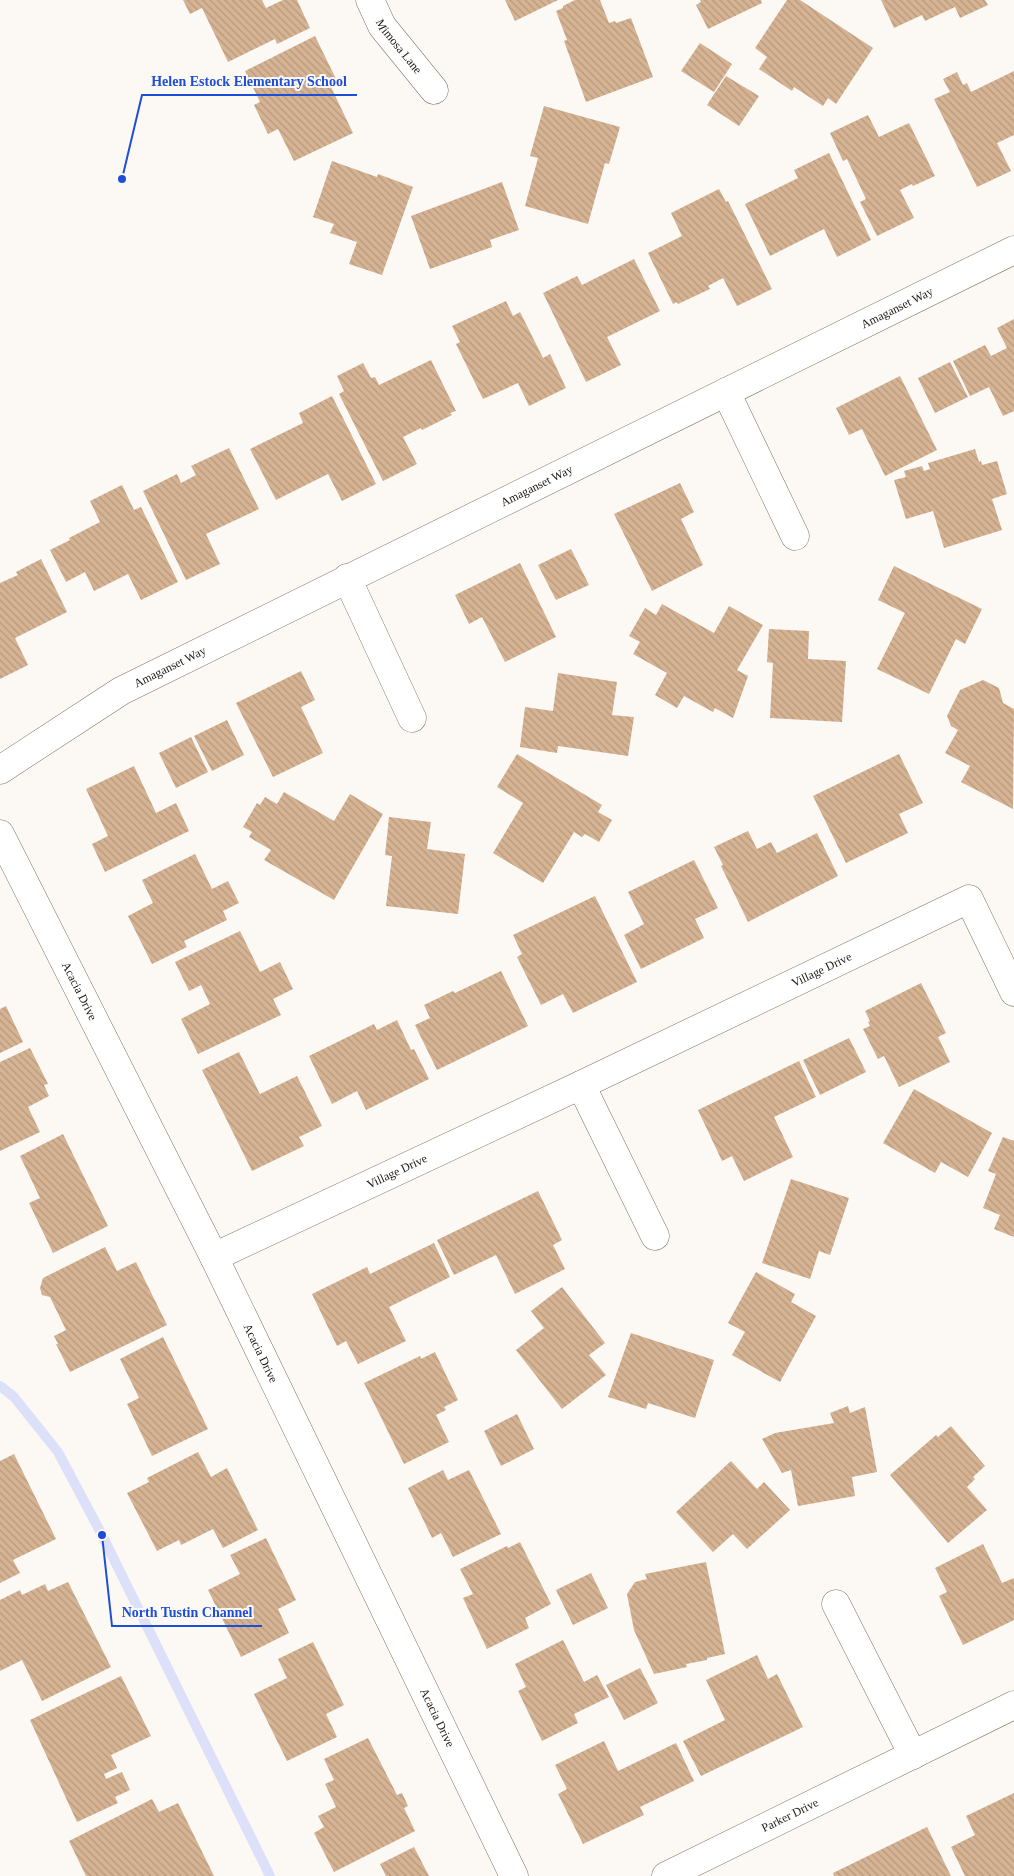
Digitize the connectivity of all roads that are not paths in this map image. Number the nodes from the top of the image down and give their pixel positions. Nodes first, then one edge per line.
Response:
1 (370, 0) edge
2 (434, 90) dead end
3 (1014, 250) edge
4 (726, 392) junction
5 (794, 536) dead end
6 (347, 578) junction
7 (412, 718) dead end
8 (0, 770) edge
9 (0, 834) edge
10 (1014, 992) edge
11 (581, 1085) junction
12 (655, 1236) dead end
13 (214, 1257) junction
14 (836, 1604) dead end
15 (1014, 1705) edge
16 (913, 1755) junction
17 (514, 1876) edge
18 (666, 1876) edge

1 - 2 street, Mimosa Lane
3 - 4 street, Amaganset Way
4 - 5 street
4 - 6 street, Amaganset Way
6 - 7 street
6 - 8 street, Amaganset Way
9 - 13 street, Acacia Drive
10 - 11 street, Village Drive
11 - 12 street
11 - 13 street, Village Drive
13 - 17 street, Acacia Drive
14 - 16 street
15 - 16 street, Parker Drive
16 - 18 street, Parker Drive

